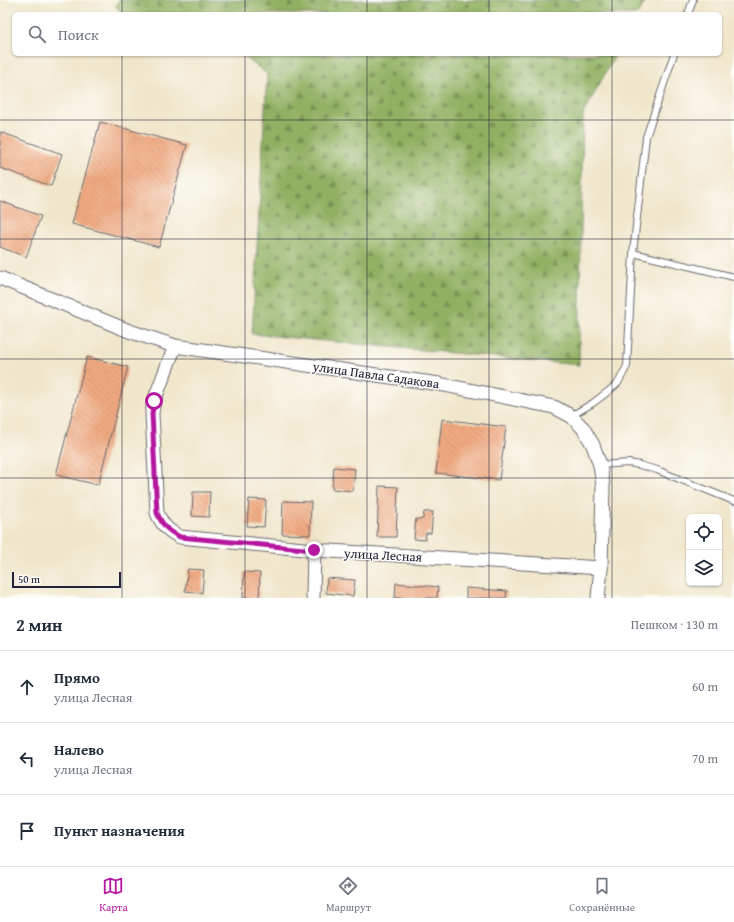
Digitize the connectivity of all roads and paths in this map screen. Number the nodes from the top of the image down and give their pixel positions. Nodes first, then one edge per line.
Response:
1 (693, 0) edge
2 (689, 12) edge
3 (673, 56) edge
4 (633, 253) junction
5 (734, 277) edge
6 (0, 278) edge
7 (174, 346) junction
8 (571, 416) junction
9 (600, 465) junction
10 (734, 500) edge
11 (314, 550) junction
12 (601, 568) junction
13 (312, 598) edge
14 (598, 598) edge

1 - 2 lane
3 - 4 lane
4 - 5 lane
4 - 8 lane
6 - 7 street, улица Павла Садакова
7 - 8 street, улица Павла Садакова
7 - 11 street, улица Лесная
8 - 9 street, улица Павла Садакова
9 - 10 lane
9 - 12 street, улица Павла Садакова
11 - 12 street, улица Лесная
11 - 13 street
12 - 14 street, улица Павла Садакова

